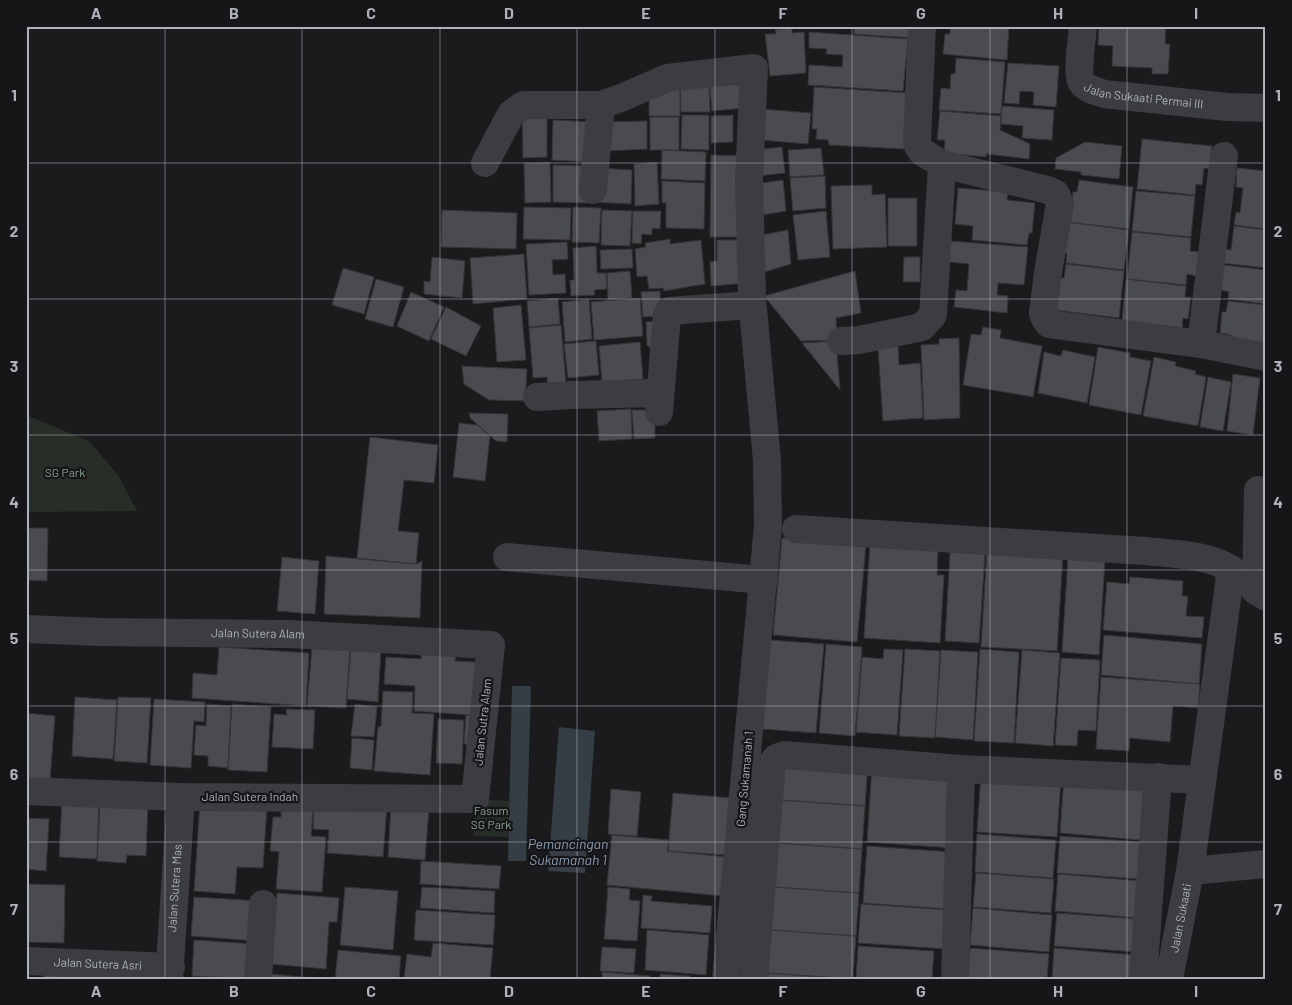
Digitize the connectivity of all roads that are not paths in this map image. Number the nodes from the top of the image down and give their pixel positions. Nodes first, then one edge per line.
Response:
1 (922, 26) edge
2 (1083, 26) edge
3 (601, 105) junction
4 (1266, 108) edge
5 (1224, 156) dead end
6 (485, 163) dead end
7 (942, 164) junction
8 (593, 190) dead end
9 (752, 305) junction
10 (841, 341) dead end
11 (1201, 344) junction
12 (1266, 357) edge
13 (537, 397) dead end
14 (1258, 490) dead end
15 (796, 529) dead end
16 (508, 557) dead end
17 (1231, 569) junction
18 (764, 580) junction
19 (1261, 594) edge
20 (26, 629) edge
21 (492, 645) joint
22 (961, 769) junction
23 (1158, 777) junction
24 (1202, 780) junction
25 (26, 791) edge
26 (181, 797) junction
27 (475, 798) joint
28 (1266, 864) edge
29 (1190, 872) junction
30 (263, 904) dead end
31 (26, 960) edge
32 (170, 973) edge
33 (258, 979) edge
34 (726, 979) edge
35 (754, 979) edge
36 (955, 979) edge
37 (1143, 979) edge
38 (1169, 979) edge

1 - 7 street
2 - 4 street, Jalan Sukaati Permai III
3 - 6 street
3 - 8 street
3 - 9 street, Gang Sukamanah 1
5 - 11 street
7 - 10 street
7 - 11 street
9 - 13 street
9 - 18 street, Gang Sukamanah 1
11 - 12 street
14 - 19 street
15 - 17 street
16 - 18 street
17 - 19 street
17 - 24 street
18 - 34 street, Gang Sukamanah 1
20 - 21 street, Jalan Sutera Alam
21 - 27 street, Jalan Sutra Alam
22 - 23 street
22 - 35 street
22 - 36 street
23 - 24 street
23 - 37 street
24 - 29 street
25 - 26 street, Jalan Sutera Indah
26 - 27 street, Jalan Sutera Indah
26 - 32 street, Jalan Sutera Mas
28 - 29 street, Jalan Sukaati
29 - 38 street, Jalan Sukaati
30 - 33 street
31 - 32 street, Jalan Sutera Asri

